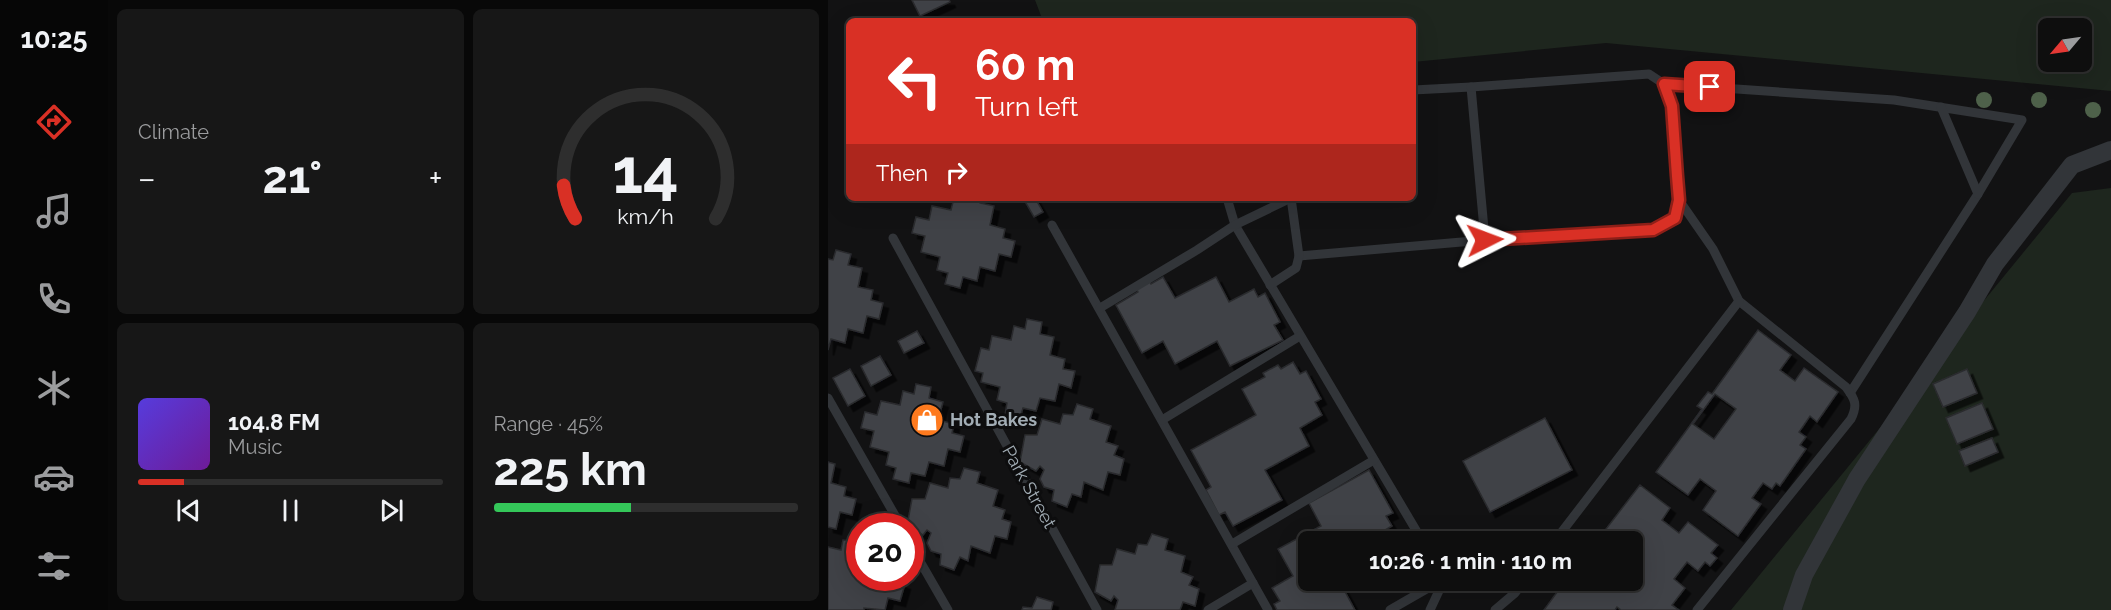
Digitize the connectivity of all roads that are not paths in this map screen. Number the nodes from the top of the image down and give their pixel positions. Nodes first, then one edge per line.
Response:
1 (1664, 84) junction
2 (1471, 87) junction
3 (1416, 90) edge
4 (1941, 107) junction
5 (2111, 150) edge
6 (1978, 194) junction
7 (1679, 200) junction
8 (1228, 201) edge
9 (1285, 201) edge
10 (1291, 201) edge
11 (1052, 225) dead end
12 (1235, 225) junction
13 (893, 238) dead end
14 (1485, 240) junction
15 (1299, 256) junction
16 (1270, 285) junction
17 (1738, 301) junction
18 (1100, 308) junction
19 (1300, 336) junction
20 (1850, 393) junction
21 (828, 399) edge
22 (1162, 420) junction
23 (1374, 460) junction
24 (894, 513) edge
25 (1416, 531) edge
26 (1562, 531) edge
27 (1232, 544) junction
28 (924, 568) edge
29 (1253, 583) junction
30 (1424, 591) edge
31 (1439, 591) edge
32 (1517, 591) edge
33 (1433, 607) edge
34 (1497, 609) edge
35 (948, 610) edge
36 (1096, 610) edge
37 (1208, 610) edge
38 (1268, 610) edge
39 (1390, 610) edge
40 (1697, 610) edge
41 (1792, 610) edge

1 - 2 lane
1 - 4 lane
1 - 7 lane
2 - 3 lane
2 - 14 lane
4 - 6 lane
4 - 6 lane
5 - 41 street
6 - 20 lane
7 - 14 lane
7 - 17 lane
8 - 12 lane
9 - 12 lane
10 - 15 lane
11 - 18 lane
12 - 16 lane
12 - 18 lane
13 - 36 lane, Park Street
14 - 15 lane
15 - 16 lane
16 - 19 lane
17 - 20 lane
17 - 26 lane
18 - 22 lane
19 - 22 lane
19 - 23 lane
20 - 40 lane
21 - 24 lane
22 - 27 lane
23 - 25 lane
23 - 27 lane
27 - 29 lane
28 - 35 lane
29 - 37 lane
29 - 38 lane
30 - 39 lane
31 - 33 lane
32 - 34 lane

